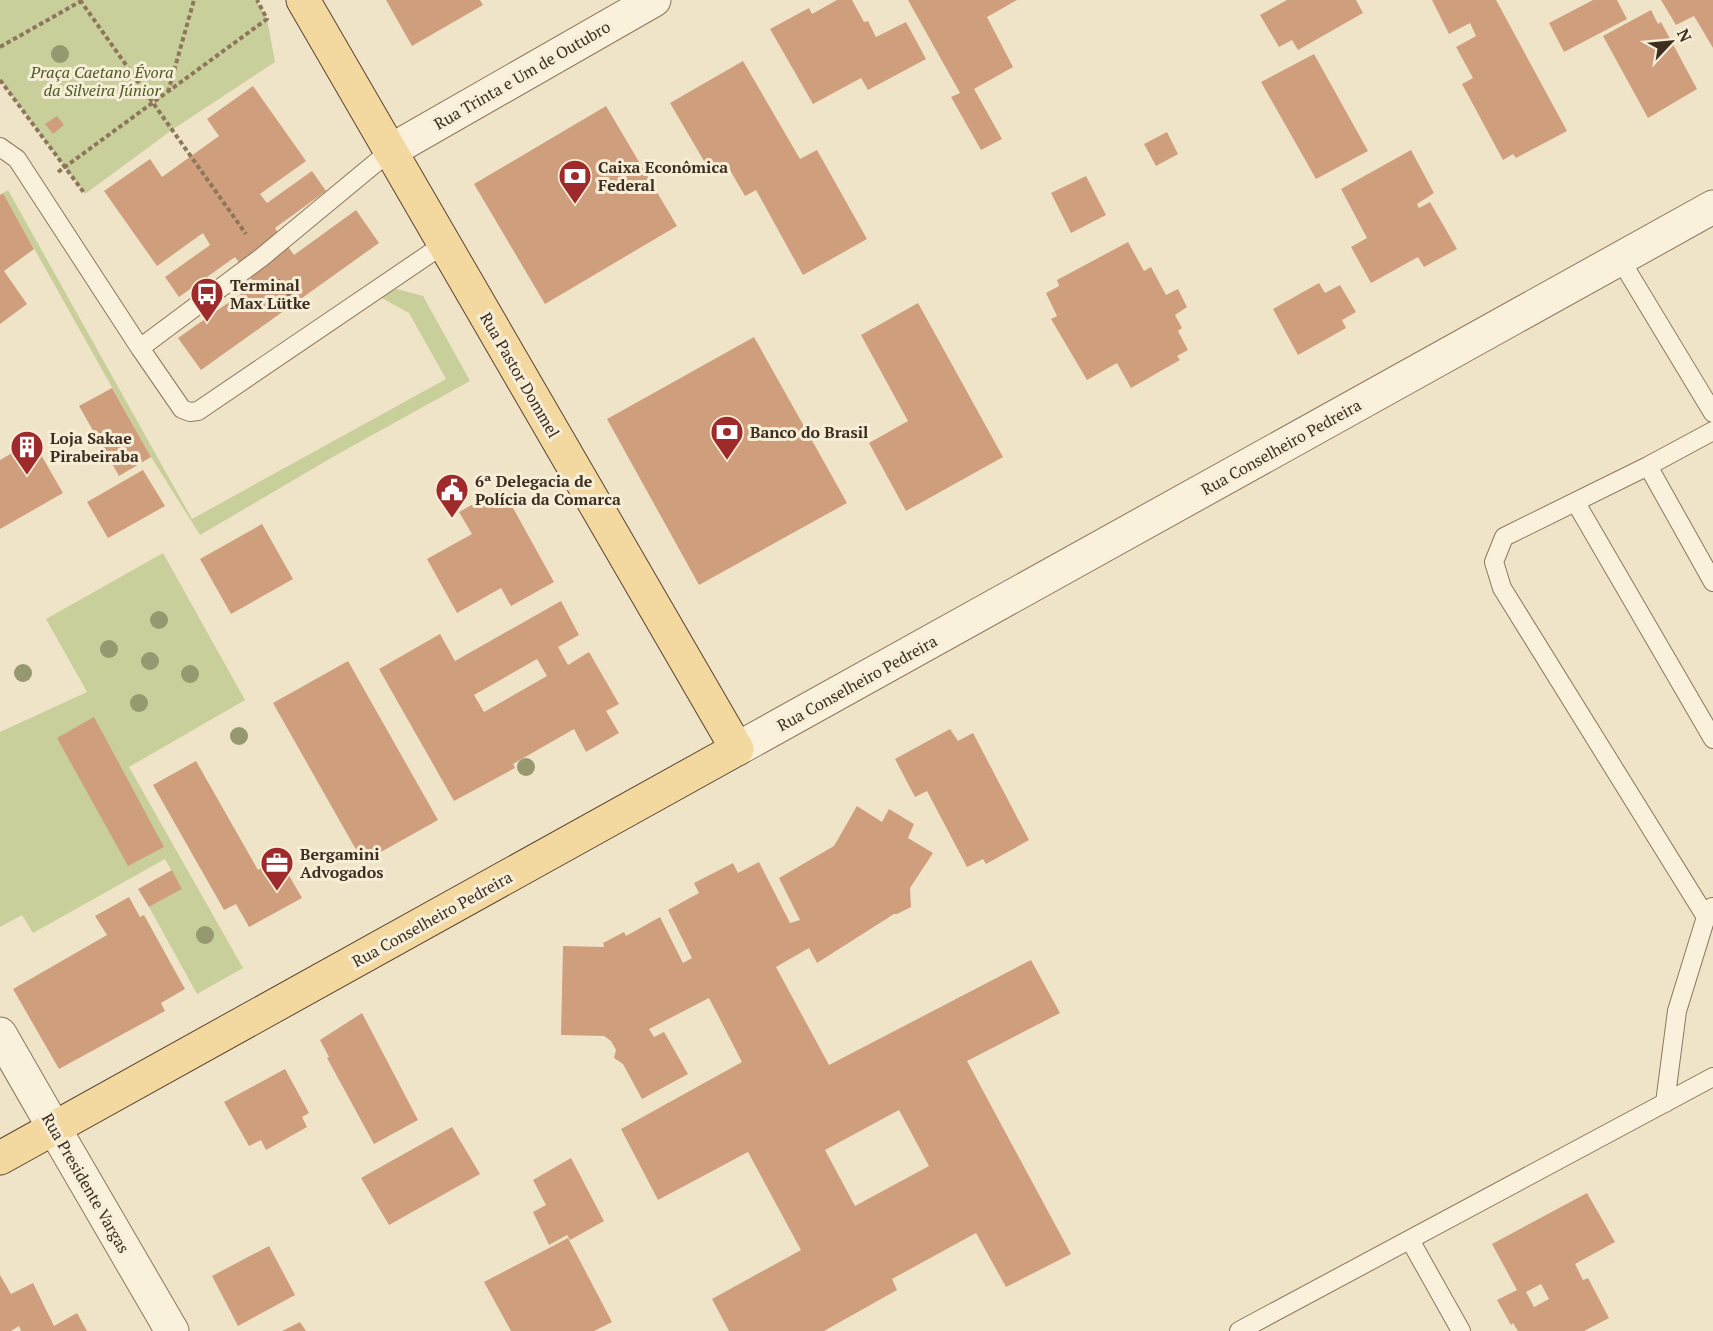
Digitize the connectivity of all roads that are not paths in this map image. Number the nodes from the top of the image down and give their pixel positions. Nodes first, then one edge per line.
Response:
1 (303, 0) edge
2 (654, 0) edge
3 (0, 147) edge
4 (390, 151) junction
5 (1713, 207) edge
6 (444, 244) junction
7 (1620, 259) junction
8 (140, 348) junction
9 (1713, 413) edge
10 (1713, 431) edge
11 (1648, 466) junction
12 (1576, 503) junction
13 (1713, 582) edge
14 (1713, 739) edge
15 (737, 749) junction
16 (1710, 911) edge
17 (0, 1034) edge
18 (1713, 1077) edge
19 (1665, 1102) junction
20 (54, 1128) junction
21 (0, 1158) edge
22 (1410, 1240) junction
23 (172, 1331) edge
24 (1239, 1331) edge
25 (1461, 1331) edge

1 - 4 main road, Rua Pastor Dommel
2 - 4 street, Rua Trinta e Um de Outubro
3 - 8 lane
4 - 6 main road, Rua Pastor Dommel
4 - 8 lane
5 - 7 street, Rua Conselheiro Pedreira
6 - 8 lane
6 - 15 main road, Rua Pastor Dommel
7 - 9 lane
7 - 15 street, Rua Conselheiro Pedreira
10 - 11 lane
11 - 12 lane
11 - 13 lane
12 - 14 lane
12 - 16 lane
15 - 20 main road, Rua Conselheiro Pedreira
16 - 19 lane
17 - 20 street, Rua Presidente Vargas
18 - 19 lane
19 - 22 lane
20 - 21 main road, Rua Conselheiro Pedreira
20 - 23 street, Rua Presidente Vargas
22 - 24 lane
22 - 25 lane

